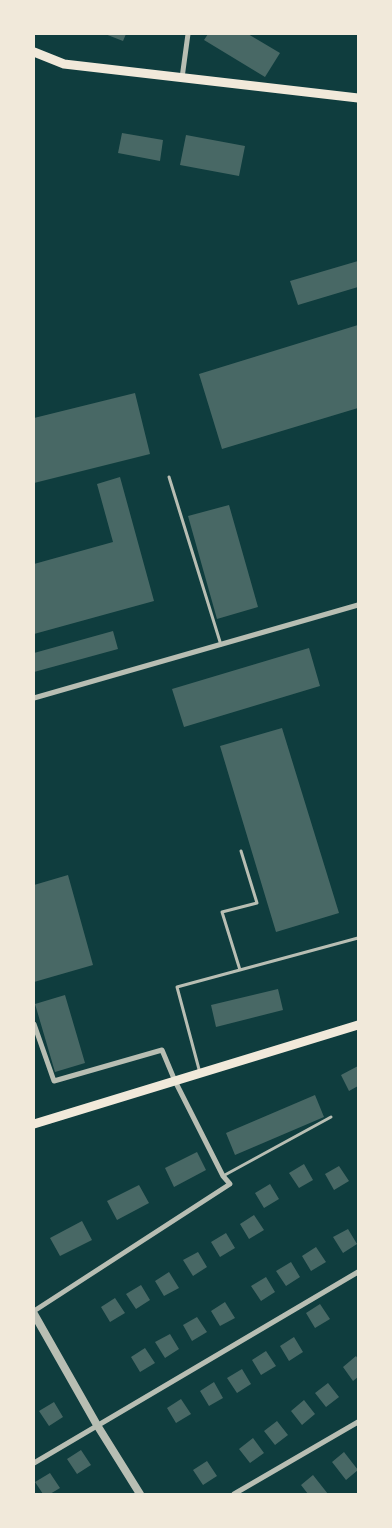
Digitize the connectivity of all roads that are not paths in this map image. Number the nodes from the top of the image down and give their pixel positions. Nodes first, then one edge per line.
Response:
1 (188, 34) edge
2 (34, 52) edge
3 (182, 78) junction
4 (358, 98) edge
5 (169, 477) dead end
6 (358, 605) edge
7 (221, 645) junction
8 (34, 698) edge
9 (241, 851) dead end
10 (358, 938) edge
11 (240, 970) junction
12 (34, 1024) edge
13 (358, 1025) edge
14 (200, 1073) junction
15 (175, 1081) junction
16 (332, 1117) dead end
17 (34, 1124) edge
18 (223, 1176) junction
19 (358, 1272) edge
20 (34, 1312) edge
21 (358, 1422) edge
22 (97, 1425) junction
23 (34, 1463) edge
24 (140, 1494) edge
25 (234, 1494) edge

1 - 3 street
2 - 3 main road
3 - 4 main road
5 - 7 lane
6 - 7 street
7 - 8 street
9 - 11 lane
10 - 11 lane
11 - 14 lane
12 - 15 street
13 - 14 main road
14 - 15 main road
15 - 17 main road
15 - 18 street
16 - 18 lane
18 - 20 street
19 - 22 street
20 - 22 street
21 - 25 street
22 - 23 street
22 - 24 street

